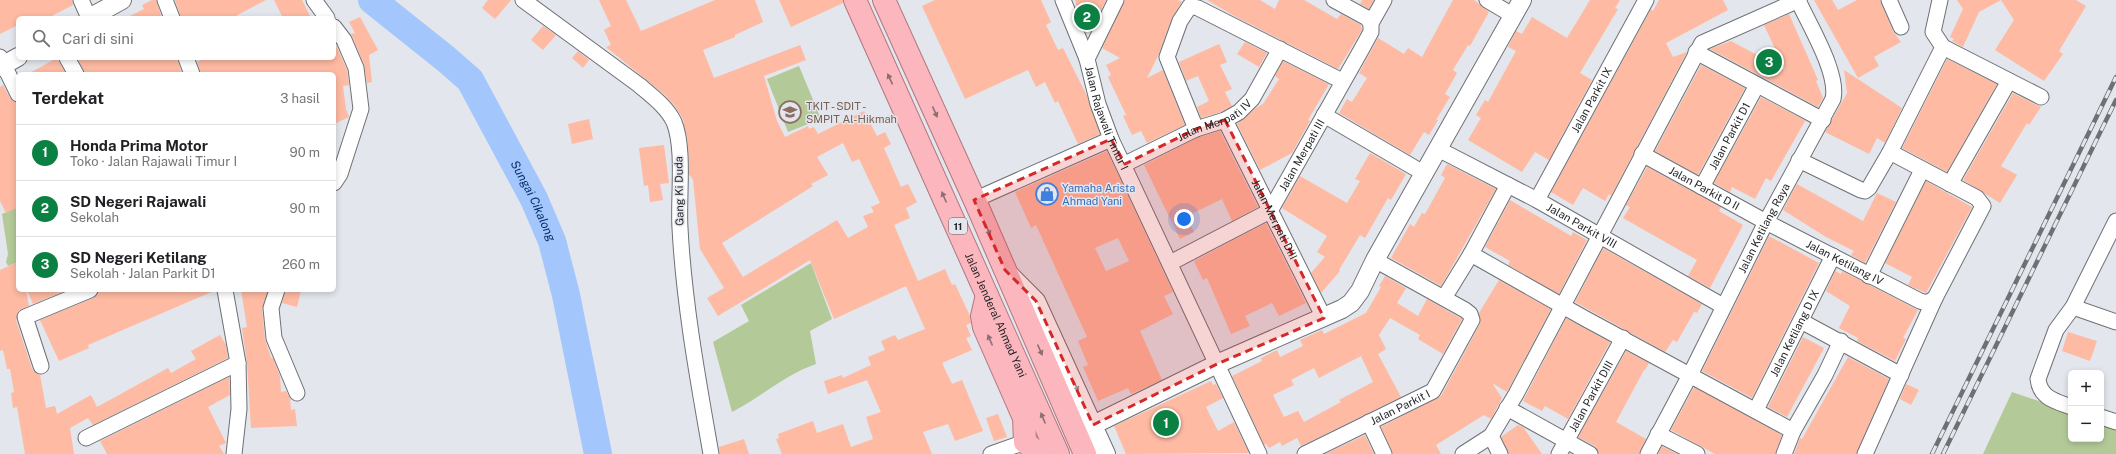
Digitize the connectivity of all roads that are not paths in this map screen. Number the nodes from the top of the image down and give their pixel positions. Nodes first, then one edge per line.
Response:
1 (81, 0) edge
2 (122, 0) edge
3 (165, 0) edge
4 (314, 0) edge
5 (523, 0) edge
6 (854, 0) edge
7 (884, 0) edge
8 (1062, 0) edge
9 (1116, 0) edge
10 (1334, 0) edge
11 (1384, 0) edge
12 (1487, 0) edge
13 (1646, 0) edge
14 (1798, 0) edge
15 (1889, 0) edge
16 (1940, 0) edge
17 (1200, 4) edge
18 (1518, 8) edge
19 (88, 16) edge
20 (93, 16) edge
21 (171, 16) edge
22 (326, 16) edge
23 (1371, 23) junction
24 (1901, 27) dead end
25 (336, 30) edge
26 (1943, 47) junction
27 (1280, 49) junction
28 (1696, 52) junction
29 (1087, 59) junction
30 (68, 60) edge
31 (187, 60) edge
32 (5, 61) edge
33 (75, 72) edge
34 (191, 72) edge
35 (1342, 81) junction
36 (2009, 81) junction
37 (1757, 85) junction
38 (16, 89) edge
39 (2041, 97) dead end
40 (1324, 115) junction
41 (1225, 120) junction
42 (1823, 120) junction
43 (1196, 129) junction
44 (1111, 139) junction
45 (1438, 149) junction
46 (1890, 152) junction
47 (1642, 154) junction
48 (1799, 160) junction
49 (1125, 164) junction
50 (1922, 170) junction
51 (1425, 174) junction
52 (336, 180) edge
53 (1950, 184) junction
54 (1508, 185) junction
55 (1702, 187) junction
56 (974, 200) junction
57 (1537, 200) junction
58 (1270, 211) junction
59 (1766, 222) junction
60 (2116, 223) edge
61 (1600, 235) junction
62 (1471, 254) junction
63 (1833, 256) junction
64 (1375, 260) junction
65 (1170, 263) junction
66 (1005, 270) junction
67 (1869, 276) junction
68 (85, 292) edge
69 (224, 292) edge
70 (276, 292) edge
71 (987, 293) junction
72 (1444, 298) junction
73 (1930, 301) junction
74 (1562, 306) junction
75 (1723, 306) junction
76 (2073, 307) junction
77 (1324, 318) junction
78 (1801, 321) junction
79 (2116, 322) edge
80 (1623, 338) junction
81 (1841, 341) junction
82 (238, 363) junction
83 (1217, 364) junction
84 (41, 366) dead end
85 (1690, 375) junction
86 (1901, 375) junction
87 (297, 393) dead end
88 (2068, 406) edge
89 (1507, 408) junction
90 (1756, 410) junction
91 (2104, 418) edge
92 (1368, 422) junction
93 (2116, 422) edge
94 (1093, 425) junction
95 (1793, 431) junction
96 (1658, 434) junction
97 (1491, 436) junction
98 (86, 438) dead end
99 (1567, 441) junction
100 (1012, 449) edge
101 (234, 454) edge
102 (711, 454) edge
103 (1058, 454) edge
104 (1085, 454) edge
105 (1106, 454) edge
106 (1259, 454) edge
107 (1305, 454) edge
108 (1384, 454) edge
109 (1463, 454) edge
110 (1500, 454) edge
111 (1558, 454) edge
112 (1590, 454) edge
113 (1648, 454) edge
114 (1697, 454) edge
115 (1784, 454) edge
116 (1865, 454) edge

1 - 19 street
2 - 20 street
3 - 21 street
4 - 22 street
5 - 102 street, Gang Ki Duda
71 -> 6 highway, Jalan Jenderal Ahmad Yani / 11
7 -> 56 highway, 11
8 - 29 street, Jalan Rajawali Timur I
9 - 29 street
10 - 23 street
11 - 23 street, Jalan Merpati III
12 - 18 street
13 - 57 street, Jalan Parkit IX
14 - 28 street
14 - 42 street, Jalan Ketilang Raya
15 - 24 street
16 - 26 street
17 - 27 street
17 - 43 street
18 - 45 street
23 - 35 street, Jalan Merpati III
25 - 52 street
26 - 36 street
26 - 46 street
27 - 35 street
27 - 41 street, Jalan Merpati IV
28 - 37 street
28 - 47 street
29 - 44 street, Jalan Rajawali Timur I
30 - 33 street
31 - 34 street
32 - 38 street
35 - 40 street, Jalan Merpati III
36 - 39 street
36 - 53 street
37 - 42 street
37 - 55 street, Jalan Parkit D1
40 - 51 street
40 - 58 street, Jalan Merpati III
41 - 43 street, Jalan Merpati IV
41 - 58 street, Jalan Merpati DIII
42 - 48 street, Jalan Ketilang Raya
43 - 49 street, Jalan Merpati IV
44 - 49 street, Jalan Rajawali Timur I
44 - 56 street
45 - 51 street
45 - 54 street, Jalan Parkit VIII
46 - 48 street
46 - 50 street
47 - 55 street, Jalan Parkit D II
47 - 61 street
48 - 59 street, Jalan Ketilang Raya
49 - 65 street, Jalan Rajawali Timur I
50 - 53 street
50 - 67 street
51 - 64 street
53 - 73 street
54 - 57 street, Jalan Parkit VIII
54 - 62 street
55 - 59 street, Jalan Parkit D II
56 -> 66 highway, 11
57 - 61 street, Jalan Parkit VIII
58 - 65 street
58 - 77 street, Jalan Merpati DIII
59 - 63 street, Jalan Ketilang IV
59 - 75 street, Jalan Ketilang Raya
60 - 76 street
61 - 74 street
61 - 75 street, Jalan Parkit VIII
62 - 72 street
62 - 74 street
63 - 67 street, Jalan Ketilang IV
63 - 78 street, Jalan Ketilang D IX
64 - 72 street
64 - 77 street
65 - 83 street, Jalan Rajawali Timur I
66 -> 94 street
66 -> 104 highway, 11
67 - 73 street, Jalan Ketilang IV
68 - 84 street
69 - 82 street
70 - 87 street
100 -> 71 highway
103 -> 71 highway, Jalan Jenderal Ahmad Yani / 11
72 - 92 street, Jalan Parkit I
73 - 86 street
74 - 80 street
74 - 89 street
75 - 85 street, Jalan Ketilang Raya
76 - 79 street
76 - 88 street
77 - 83 street
78 - 81 street
78 - 90 street, Jalan Ketilang D IX
80 - 85 street
80 - 99 street, Jalan Parkit DIII
81 - 86 street
81 - 95 street
82 - 98 street
82 - 101 street
83 - 94 street
83 - 106 street, Jalan Rajawali Timur I
85 - 90 street
85 - 96 street, Jalan Ketilang Raya
86 - 116 street
89 - 97 street
89 - 99 street
90 - 95 street
91 - 93 street
92 - 107 street, Jalan Parkit I
92 - 108 street
94 - 105 street
95 - 115 street
96 - 113 street, Jalan Ketilang Raya
96 - 114 street
97 - 109 street
97 - 110 street
99 - 111 street, Jalan Parkit DIII
99 - 112 street

